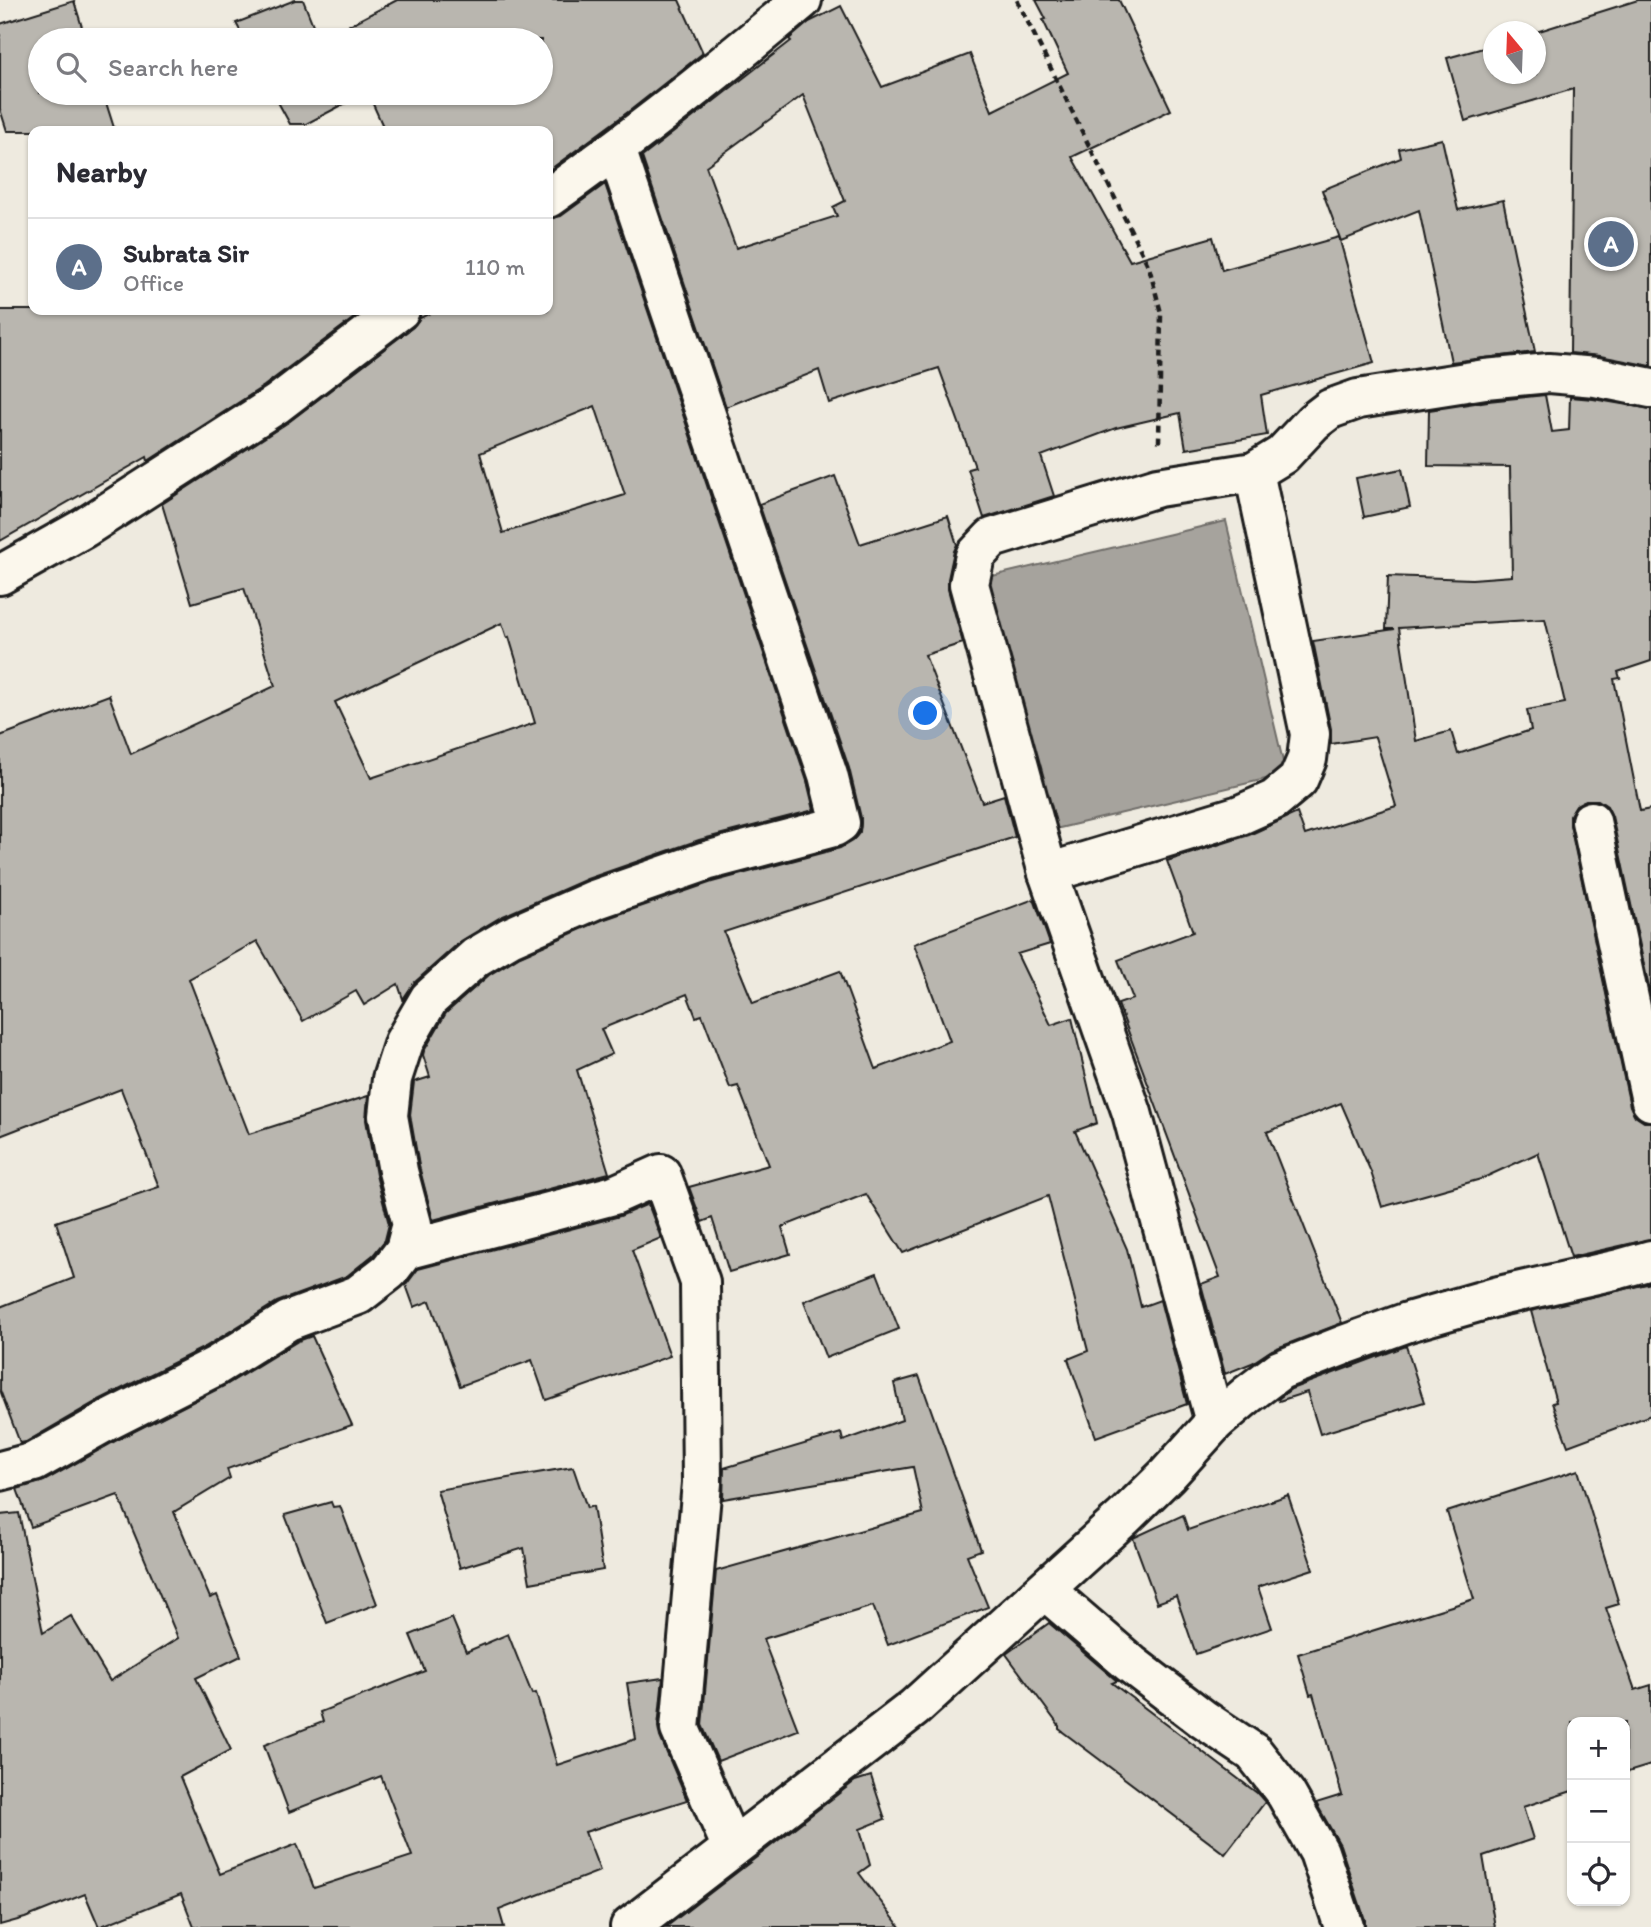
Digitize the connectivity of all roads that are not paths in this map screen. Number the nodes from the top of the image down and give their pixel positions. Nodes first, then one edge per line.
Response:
1 (802, 0) edge
2 (616, 149) junction
3 (553, 194) edge
4 (393, 315) edge
5 (1651, 388) edge
6 (1254, 472) junction
7 (0, 575) edge
8 (1591, 821) dead end
9 (1048, 873) junction
10 (1651, 1101) edge
11 (405, 1250) junction
12 (1651, 1260) edge
13 (1215, 1422) junction
14 (0, 1471) edge
15 (1045, 1590) junction
16 (732, 1848) junction
17 (630, 1927) edge
18 (1344, 1927) edge

1 - 2 street
2 - 3 street
2 - 11 street
4 - 7 street
5 - 6 street
6 - 9 street
6 - 9 street
8 - 10 street
9 - 13 street
11 - 14 street
11 - 16 street
12 - 13 street
13 - 15 street
15 - 16 street
15 - 18 street
16 - 17 street

